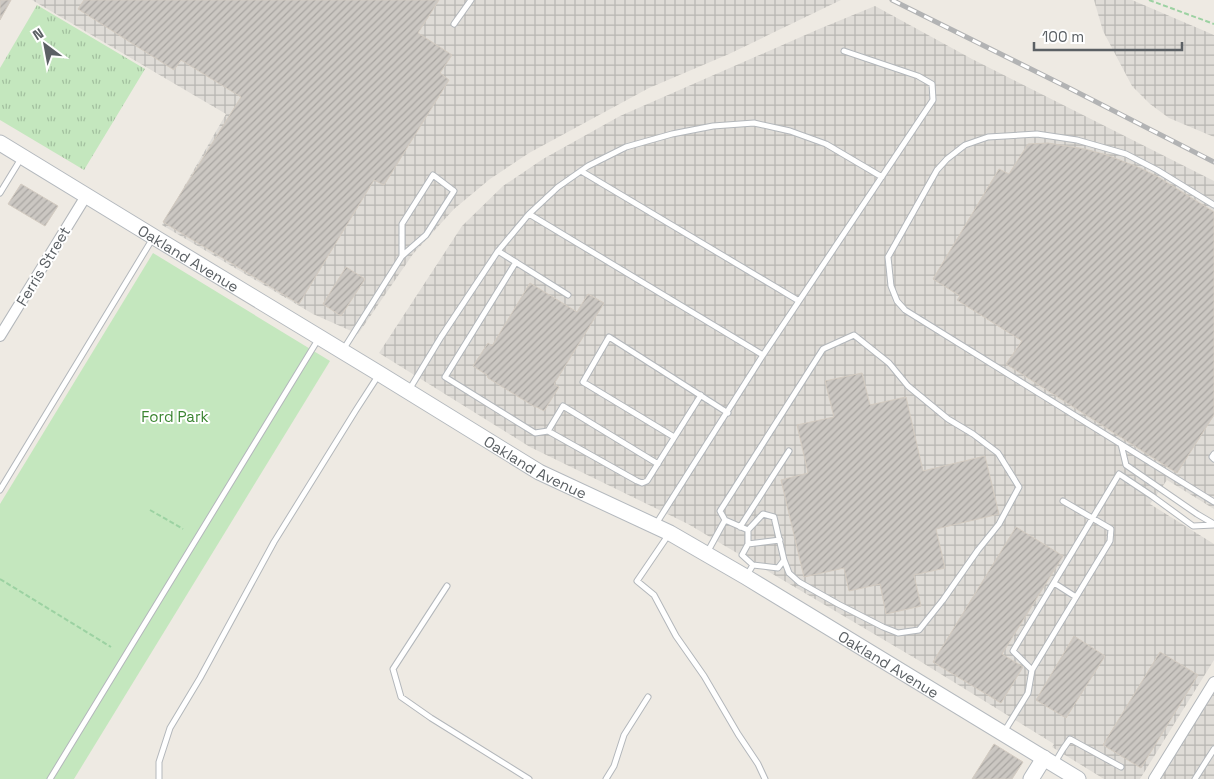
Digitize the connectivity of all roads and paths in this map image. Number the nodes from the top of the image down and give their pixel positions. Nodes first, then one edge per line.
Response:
1 (471, 0) edge
2 (1149, 0) edge
3 (454, 24) dead end
4 (1214, 24) edge
5 (844, 51) dead end
6 (0, 143) edge
7 (22, 157) junction
8 (581, 171) junction
9 (882, 177) junction
10 (0, 193) edge
11 (86, 196) junction
12 (1214, 205) edge
13 (529, 214) junction
14 (154, 237) junction
15 (498, 251) junction
16 (402, 256) junction
17 (516, 262) junction
18 (568, 295) dead end
19 (799, 301) junction
20 (0, 336) edge
21 (320, 337) junction
22 (342, 351) junction
23 (763, 355) junction
24 (380, 374) junction
25 (408, 391) junction
26 (700, 395) junction
27 (728, 412) junction
28 (548, 431) junction
29 (674, 437) junction
30 (1121, 444) junction
31 (789, 451) dead end
32 (1214, 454) edge
33 (1214, 458) edge
34 (658, 464) junction
35 (0, 490) edge
36 (1063, 501) dead end
37 (1214, 502) edge
38 (150, 510) dead end
39 (1093, 518) junction
40 (725, 520) junction
41 (656, 525) junction
42 (1214, 525) edge
43 (740, 527) junction
44 (183, 529) dead end
45 (748, 530) junction
46 (670, 533) junction
47 (780, 540) junction
48 (748, 544) junction
49 (706, 554) junction
50 (784, 560) junction
51 (749, 571) junction
52 (0, 579) edge
53 (1054, 583) junction
54 (447, 586) dead end
55 (1076, 597) junction
56 (111, 647) dead end
57 (1032, 670) junction
58 (1214, 682) edge
59 (648, 697) dead end
60 (1002, 734) junction
61 (1214, 749) edge
62 (1049, 761) junction
63 (1121, 768) dead end
64 (50, 779) edge
65 (159, 779) edge
66 (529, 779) edge
67 (606, 779) edge
68 (764, 779) edge
69 (1031, 779) edge
70 (1078, 779) edge
71 (1154, 779) edge
72 (1195, 779) edge

1 - 3 lane
2 - 4 path
5 - 9 lane
6 - 7 street, Oakland Avenue
7 - 10 lane
7 - 11 street, Oakland Avenue
8 - 9 lane
8 - 13 lane
8 - 19 lane
9 - 19 lane
11 - 14 street, Oakland Avenue
11 - 20 street, Ferris Street
12 - 30 lane
13 - 15 lane
13 - 23 lane
14 - 21 street, Oakland Avenue
14 - 35 lane
15 - 17 lane
15 - 25 lane
16 - 16 lane
16 - 22 lane
17 - 18 lane
17 - 28 lane
19 - 23 lane
21 - 22 street, Oakland Avenue
21 - 64 lane
22 - 24 street, Oakland Avenue
23 - 27 lane
24 - 25 street, Oakland Avenue
24 - 65 lane
25 - 41 street, Oakland Avenue
26 - 27 lane
26 - 29 lane
26 - 29 lane
27 - 41 lane
28 - 34 lane
28 - 34 lane
29 - 34 lane
30 - 37 lane
30 - 42 lane
31 - 43 lane
32 - 33 lane
36 - 39 lane
38 - 44 path
39 - 42 lane
39 - 53 lane
39 - 55 lane
40 - 43 lane
40 - 49 lane
40 - 50 lane
41 - 46 street, Oakland Avenue
43 - 45 lane
45 - 47 lane
45 - 48 lane
46 - 49 street, Oakland Avenue
46 - 68 lane
47 - 48 lane
47 - 50 lane
48 - 51 lane
49 - 51 street, Oakland Avenue
50 - 51 lane
51 - 60 street, Oakland Avenue
52 - 56 path
53 - 55 lane
53 - 57 lane
54 - 66 lane
55 - 57 lane
57 - 60 lane
58 - 71 street
59 - 67 lane
60 - 62 street, Oakland Avenue
61 - 72 lane
62 - 63 lane
62 - 69 street
62 - 70 street, Oakland Avenue

